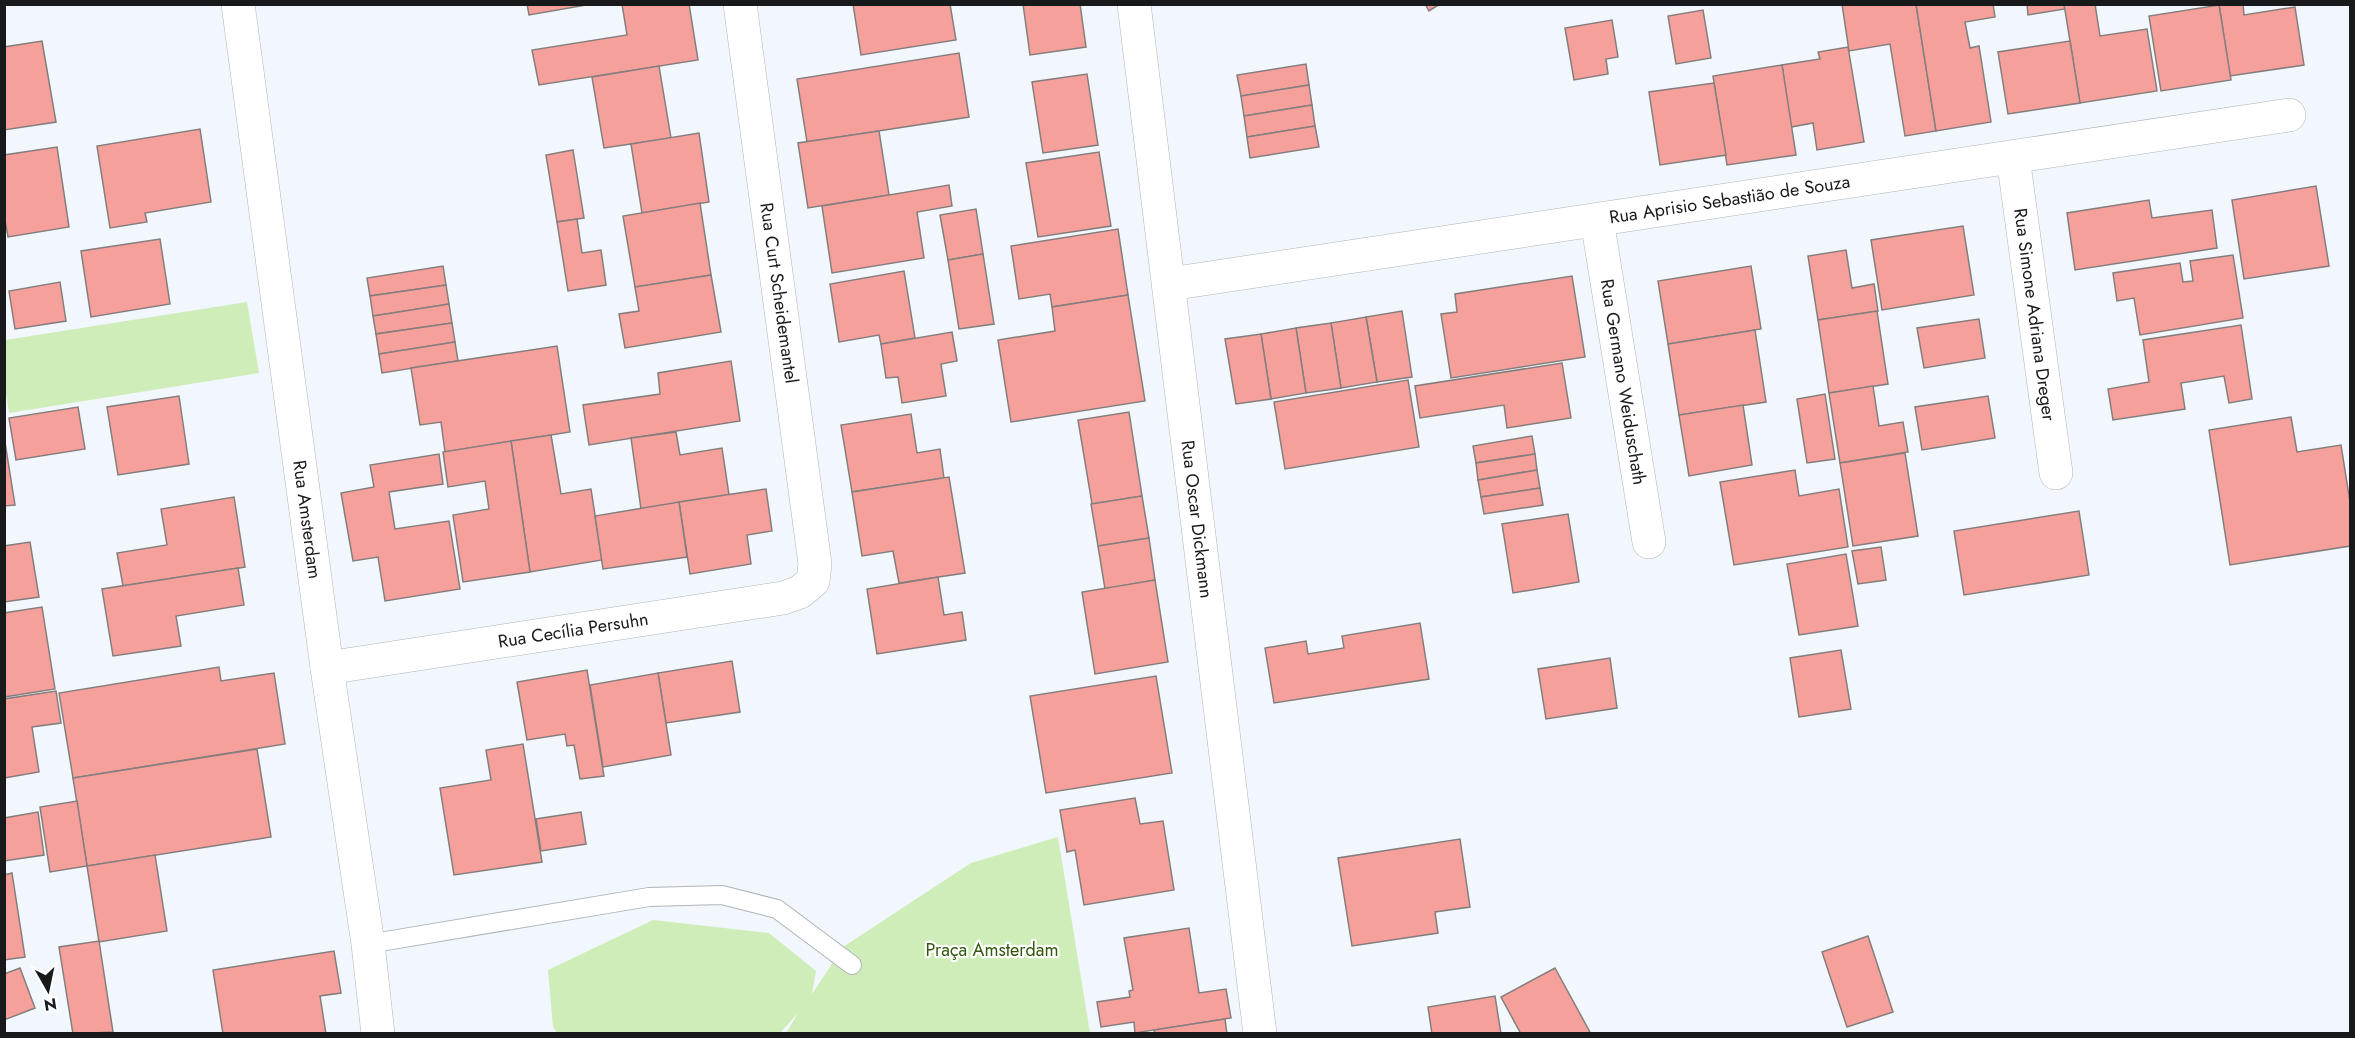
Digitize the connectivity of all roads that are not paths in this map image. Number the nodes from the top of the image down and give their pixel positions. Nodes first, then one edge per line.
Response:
1 (238, 4) edge
2 (740, 4) edge
3 (1134, 4) edge
4 (2289, 115) dead end
5 (2013, 157) junction
6 (1597, 220) junction
7 (1170, 284) junction
8 (2056, 473) dead end
9 (1649, 542) dead end
10 (813, 580) joint
11 (327, 668) junction
12 (369, 944) junction
13 (852, 965) dead end
14 (378, 1034) edge
15 (1260, 1034) edge

1 - 11 street, Rua Amsterdam
2 - 10 street, Rua Curt Scheidemantel
3 - 7 street, Rua Oscar Dickmann
4 - 5 street, Rua Aprisio Sebastião de Souza
5 - 6 street, Rua Aprisio Sebastião de Souza
5 - 8 street, Rua Simone Adriana Dreger
6 - 7 street, Rua Aprisio Sebastião de Souza
6 - 9 street, Rua Germano Weiduschath
7 - 15 street, Rua Oscar Dickmann
10 - 11 street, Rua Cecília Persuhn
11 - 12 street, Rua Amsterdam
12 - 13 lane
12 - 14 street, Rua Amsterdam

